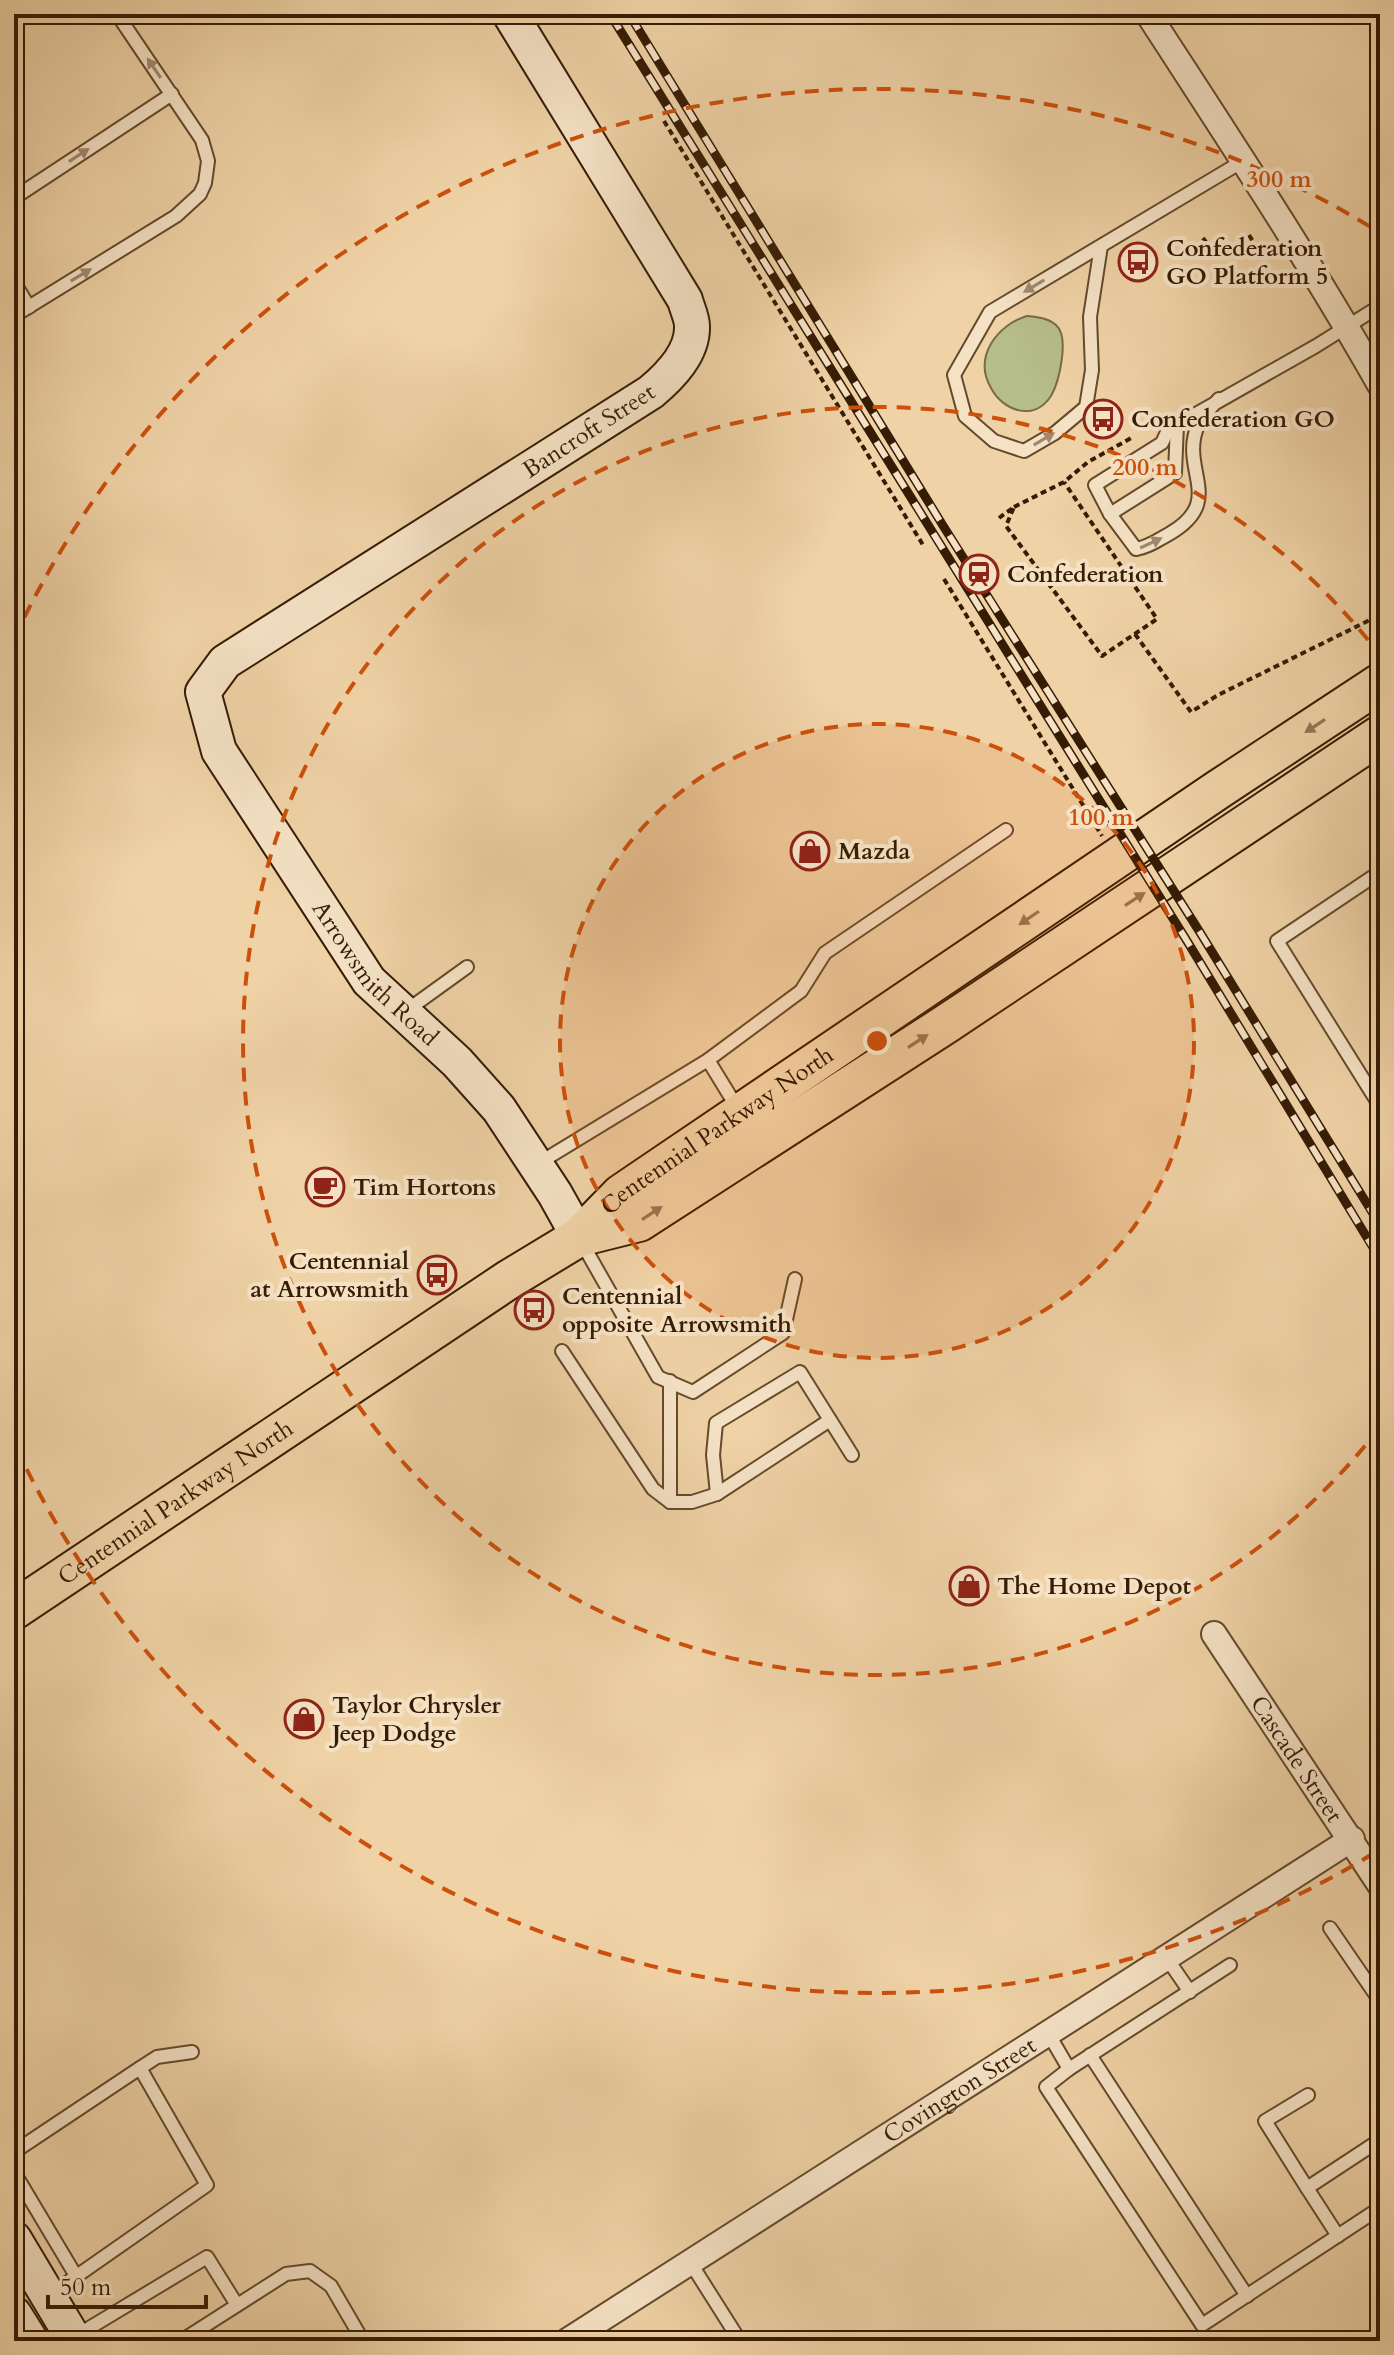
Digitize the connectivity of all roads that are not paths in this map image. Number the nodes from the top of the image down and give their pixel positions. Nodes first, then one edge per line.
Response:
1 (117, 14) edge
2 (510, 14) edge
3 (1148, 14) edge
4 (172, 94) junction
5 (1243, 161) junction
6 (14, 198) edge
7 (1101, 246) junction
8 (14, 282) edge
9 (1380, 306) edge
10 (29, 307) junction
11 (14, 316) edge
12 (1347, 327) junction
13 (1374, 360) edge
14 (1380, 385) edge
15 (1219, 399) junction
16 (1177, 424) junction
17 (1110, 514) junction
18 (1380, 683) edge
19 (203, 692) joint
20 (1380, 735) edge
21 (1006, 830) dead end
22 (1380, 872) edge
23 (467, 967) dead end
24 (403, 1013) junction
25 (708, 1060) junction
26 (1380, 1106) edge
27 (740, 1113) junction
28 (536, 1165) junction
29 (579, 1237) junction
30 (795, 1279) dead end
31 (562, 1351) dead end
32 (670, 1381) junction
33 (830, 1420) junction
34 (852, 1455) dead end
35 (717, 1494) junction
36 (670, 1502) junction
37 (14, 1610) edge
38 (1214, 1634) dead end
39 (1352, 1839) junction
40 (1380, 1885) edge
41 (1330, 1928) dead end
42 (1166, 1957) junction
43 (1230, 1965) dead end
44 (1190, 1992) junction
45 (1380, 2001) edge
46 (1048, 2033) junction
47 (192, 2052) dead end
48 (1090, 2055) junction
49 (140, 2068) junction
50 (1069, 2069) junction
51 (1308, 2095) dead end
52 (1380, 2140) edge
53 (14, 2152) edge
54 (14, 2172) edge
55 (1307, 2188) junction
56 (1380, 2208) edge
57 (1338, 2236) junction
58 (14, 2239) edge
59 (690, 2262) junction
60 (76, 2276) junction
61 (48, 2296) junction
62 (1247, 2296) junction
63 (237, 2305) junction
64 (14, 2314) edge
65 (74, 2339) edge
66 (31, 2341) edge
67 (181, 2341) edge
68 (363, 2341) edge
69 (567, 2341) edge
70 (740, 2341) edge

4 -> 1 lane
2 - 19 street, Bancroft Street
3 - 5 street
6 -> 4 lane
10 -> 4 lane
5 - 7 lane
5 - 12 street
7 -> 7 lane
8 - 10 lane
9 - 12 lane
10 - 11 lane
12 - 13 street
12 - 15 lane
13 - 14 street
15 - 16 lane
17 -> 15 lane
16 - 17 lane
16 - 17 lane
18 -> 27 main road, Centennial Parkway North
19 - 24 street, Arrowsmith Road
29 -> 20 main road, Centennial Parkway North
21 - 25 lane
22 - 26 lane
23 - 24 lane
24 - 28 street, Arrowsmith Road
25 - 27 lane
25 - 28 lane
27 - 29 main road, Centennial Parkway North
28 - 29 street, Arrowsmith Road
29 - 32 lane
29 - 37 main road, Centennial Parkway North
30 - 32 lane
31 - 36 lane
32 - 36 lane
33 - 34 lane
33 - 35 lane
33 - 35 lane
35 - 36 lane
38 - 39 street, Cascade Street
39 - 40 street, Cascade Street
39 - 42 street, Covington Street
41 - 45 lane
42 - 44 lane
42 - 46 street, Covington Street
43 - 44 lane
44 - 48 lane
46 - 50 lane
46 - 59 street, Covington Street
47 - 49 lane
48 - 50 lane
48 - 62 lane
49 - 53 lane
49 - 60 lane
50 - 62 lane
51 - 55 lane
52 - 55 lane
54 - 60 lane
55 - 57 lane
56 - 57 lane
57 - 62 lane
58 - 61 street
59 - 69 street, Covington Street
59 - 70 lane
60 - 61 lane
61 - 65 street
63 - 65 lane
63 - 67 lane
63 - 68 lane
64 - 66 street

